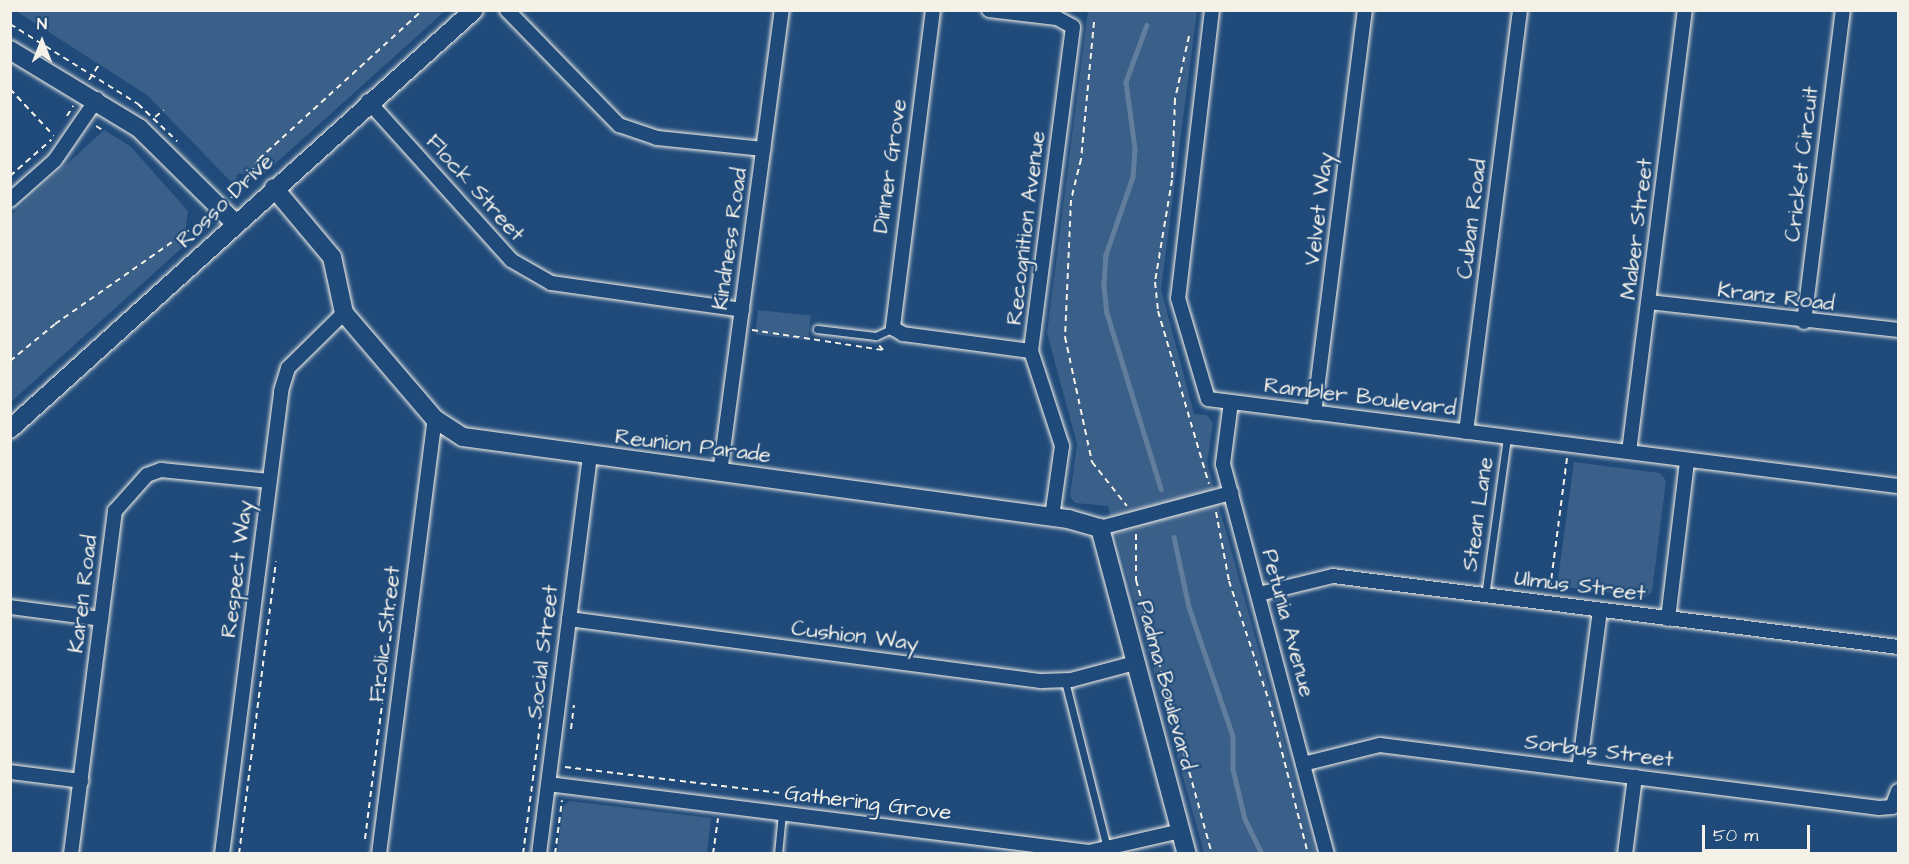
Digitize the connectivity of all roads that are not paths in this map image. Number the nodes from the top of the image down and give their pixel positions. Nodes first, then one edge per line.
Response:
1 (474, 10) edge
2 (507, 10) edge
3 (782, 10) edge
4 (933, 10) edge
5 (989, 10) edge
6 (1212, 10) edge
7 (1365, 10) edge
8 (1520, 10) edge
9 (1685, 10) edge
10 (1843, 10) edge
11 (10, 50) edge
12 (90, 94) junction
13 (368, 101) junction
14 (763, 149) junction
15 (274, 188) junction
16 (10, 200) edge
17 (236, 224) junction
18 (1649, 302) junction
19 (742, 310) junction
20 (344, 313) junction
21 (1804, 322) junction
22 (893, 328) junction
23 (817, 329) dead end
24 (1899, 330) edge
25 (1031, 351) junction
26 (1231, 402) junction
27 (1314, 413) junction
28 (435, 419) junction
29 (10, 429) edge
30 (1466, 432) junction
31 (1507, 438) junction
32 (1629, 452) junction
33 (590, 456) junction
34 (1687, 461) junction
35 (720, 473) junction
36 (269, 482) junction
37 (1899, 486) edge
38 (1231, 493) junction
39 (1052, 517) junction
40 (1100, 528) junction
41 (1258, 594) junction
42 (1485, 596) junction
43 (10, 607) edge
44 (1600, 610) junction
45 (101, 619) junction
46 (569, 619) junction
47 (1668, 619) junction
48 (1899, 647) edge
49 (1135, 663) junction
50 (1065, 681) junction
51 (1303, 764) junction
52 (1579, 770) junction
53 (10, 772) edge
54 (1635, 777) junction
55 (81, 781) junction
56 (548, 784) junction
57 (1899, 791) edge
58 (782, 813) junction
59 (1181, 831) junction
60 (1108, 851) junction
61 (71, 854) edge
62 (222, 854) edge
63 (378, 854) edge
64 (539, 854) edge
65 (778, 854) edge
66 (1187, 854) edge
67 (1328, 854) edge
68 (1625, 854) edge

1 - 13 street, Rosso Drive
2 - 14 street
3 - 14 street, Kindness Road
4 - 22 street, Dinner Grove
5 - 25 street, Recognition Avenue
6 - 26 street, Rambler Boulevard
7 - 27 street, Velvet Way
8 - 30 street, Cuban Road
9 - 18 street, Maber Street
10 - 21 street, Cricket Circuit
11 - 12 street
12 - 16 street
12 - 17 street
13 - 15 street, Rosso Drive
13 - 19 street, Flock Street
14 - 19 street, Kindness Road
15 - 17 street, Rosso Drive
15 - 20 street, Reunion Parade
17 - 29 street, Rosso Drive
18 - 21 street, Kranz Road
18 - 32 street, Maber Street
19 - 35 street, Kindness Road
20 - 28 street, Reunion Parade
20 - 36 street, Respect Way
21 - 24 street, Kranz Road
22 - 23 lane
22 - 25 street
25 - 39 street, Recognition Avenue
26 - 27 street, Rambler Boulevard
26 - 38 street, Petunia Avenue
27 - 30 street, Rambler Boulevard
28 - 33 street, Reunion Parade
28 - 63 street, Frolic Street
30 - 31 street, Rambler Boulevard
31 - 32 street, Rambler Boulevard
31 - 42 lane, Stean Lane
32 - 34 street, Rambler Boulevard
33 - 35 street, Reunion Parade
33 - 46 street, Social Street
34 - 37 street, Rambler Boulevard
34 - 47 street
35 - 39 street, Reunion Parade
36 - 45 street, Karen Road
36 - 62 street, Respect Way
38 - 40 street, Reunion Parade
38 - 41 street, Petunia Avenue
39 - 40 street, Reunion Parade
40 - 49 street, Padma Boulevard
41 - 42 street, Ulmus Street
41 - 51 street, Petunia Avenue
42 - 44 street, Ulmus Street
43 - 45 street
44 - 47 street, Ulmus Street
44 - 52 street
45 - 55 street, Karen Road
46 - 50 street, Cushion Way
46 - 56 street, Social Street
47 - 48 street, Ulmus Street
49 - 50 street, Cushion Way
49 - 59 street, Padma Boulevard
50 - 60 lane
51 - 52 street, Sorbus Street
51 - 67 street, Petunia Avenue
52 - 54 street, Sorbus Street
53 - 55 street
54 - 57 street, Sorbus Street
54 - 68 street
55 - 61 street, Karen Road
56 - 58 street, Gathering Grove
56 - 64 street, Social Street
58 - 60 street, Gathering Grove
58 - 65 lane
59 - 60 street, Gathering Grove
59 - 66 street, Padma Boulevard

